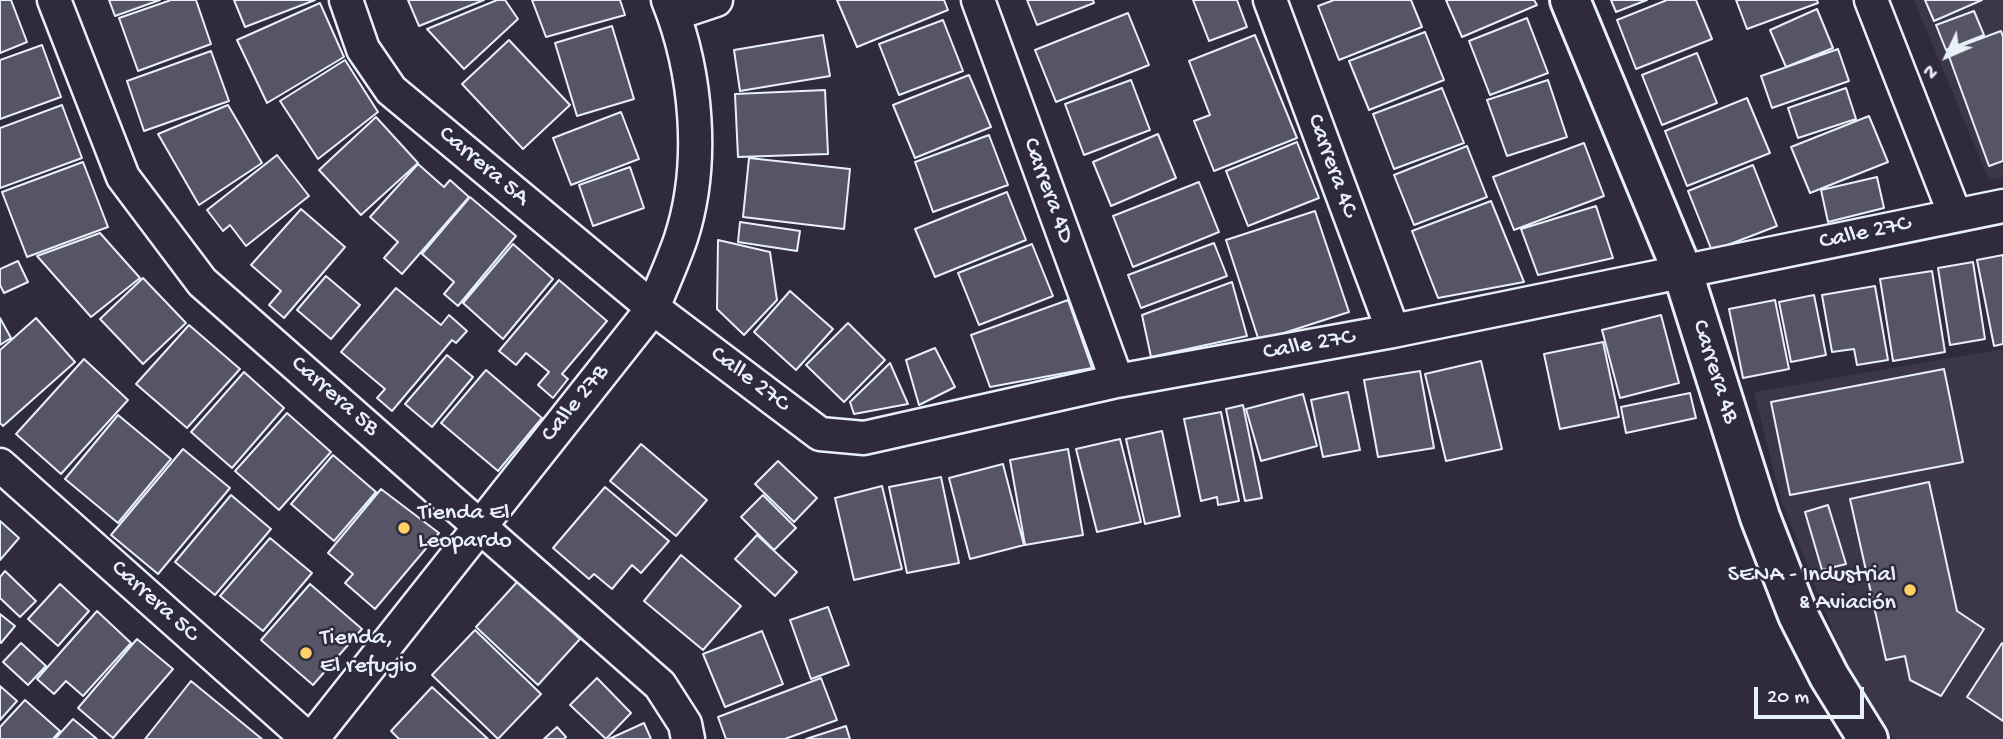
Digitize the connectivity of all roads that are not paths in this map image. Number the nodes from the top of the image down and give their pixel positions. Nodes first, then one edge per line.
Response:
1 (54, 0) edge
2 (346, 0) edge
3 (716, 0) edge
4 (978, 0) edge
5 (1269, 0) edge
6 (1570, 0) edge
7 (1871, 0) edge
8 (671, 7) edge
9 (2003, 206) edge
10 (1955, 215) junction
11 (1683, 273) junction
12 (653, 308) junction
13 (1393, 331) junction
14 (1117, 381) junction
15 (0, 466) edge
16 (480, 525) junction
17 (310, 739) edge
18 (688, 739) edge
19 (1868, 739) edge

1 - 16 street, Carrera 5B
2 - 12 street, Carrera 5A
3 - 8 street
4 - 14 street, Carrera 4D
5 - 13 street, Carrera 4C
6 - 11 street, Carrera 4B
7 - 10 street
8 - 12 street, Calle 27B
9 - 10 street, Calle 27C
10 - 11 street, Calle 27C
11 - 13 street, Calle 27C
11 - 19 street, Carrera 4B
12 - 14 street, Calle 27C
12 - 16 street, Calle 27B
13 - 14 street, Calle 27C
15 - 17 street, Carrera 5C
16 - 17 street, Calle 27B
16 - 18 street, Carrera 5B

